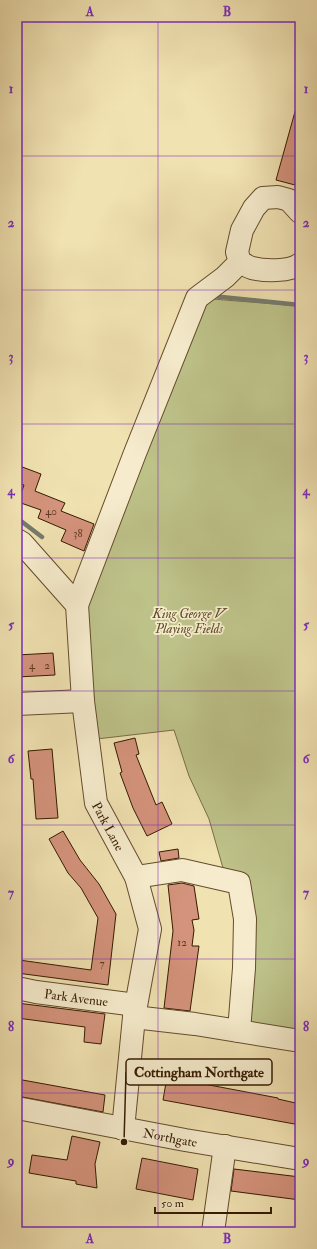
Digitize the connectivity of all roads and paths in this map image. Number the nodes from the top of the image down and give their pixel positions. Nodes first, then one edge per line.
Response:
1 (300, 212) edge
2 (240, 262) junction
3 (300, 264) edge
4 (17, 540) edge
5 (77, 605) junction
6 (83, 701) junction
7 (17, 704) edge
8 (136, 877) junction
9 (17, 988) edge
10 (135, 1011) junction
11 (239, 1031) junction
12 (300, 1041) edge
13 (17, 1108) edge
14 (123, 1128) junction
15 (224, 1146) junction
16 (300, 1159) edge
17 (213, 1232) edge

1 - 2 street
2 - 3 street
2 - 5 street
4 - 5 street
5 - 6 street, Park Lane
6 - 7 street
6 - 8 street, Park Lane
8 - 10 street, Park Lane
8 - 11 street
9 - 10 street, Park Avenue
10 - 11 street, Park Avenue
10 - 14 street, Park Lane
11 - 12 street, Park Avenue
13 - 14 street, Northgate
14 - 15 street, Northgate
15 - 16 street, Northgate
15 - 17 street

